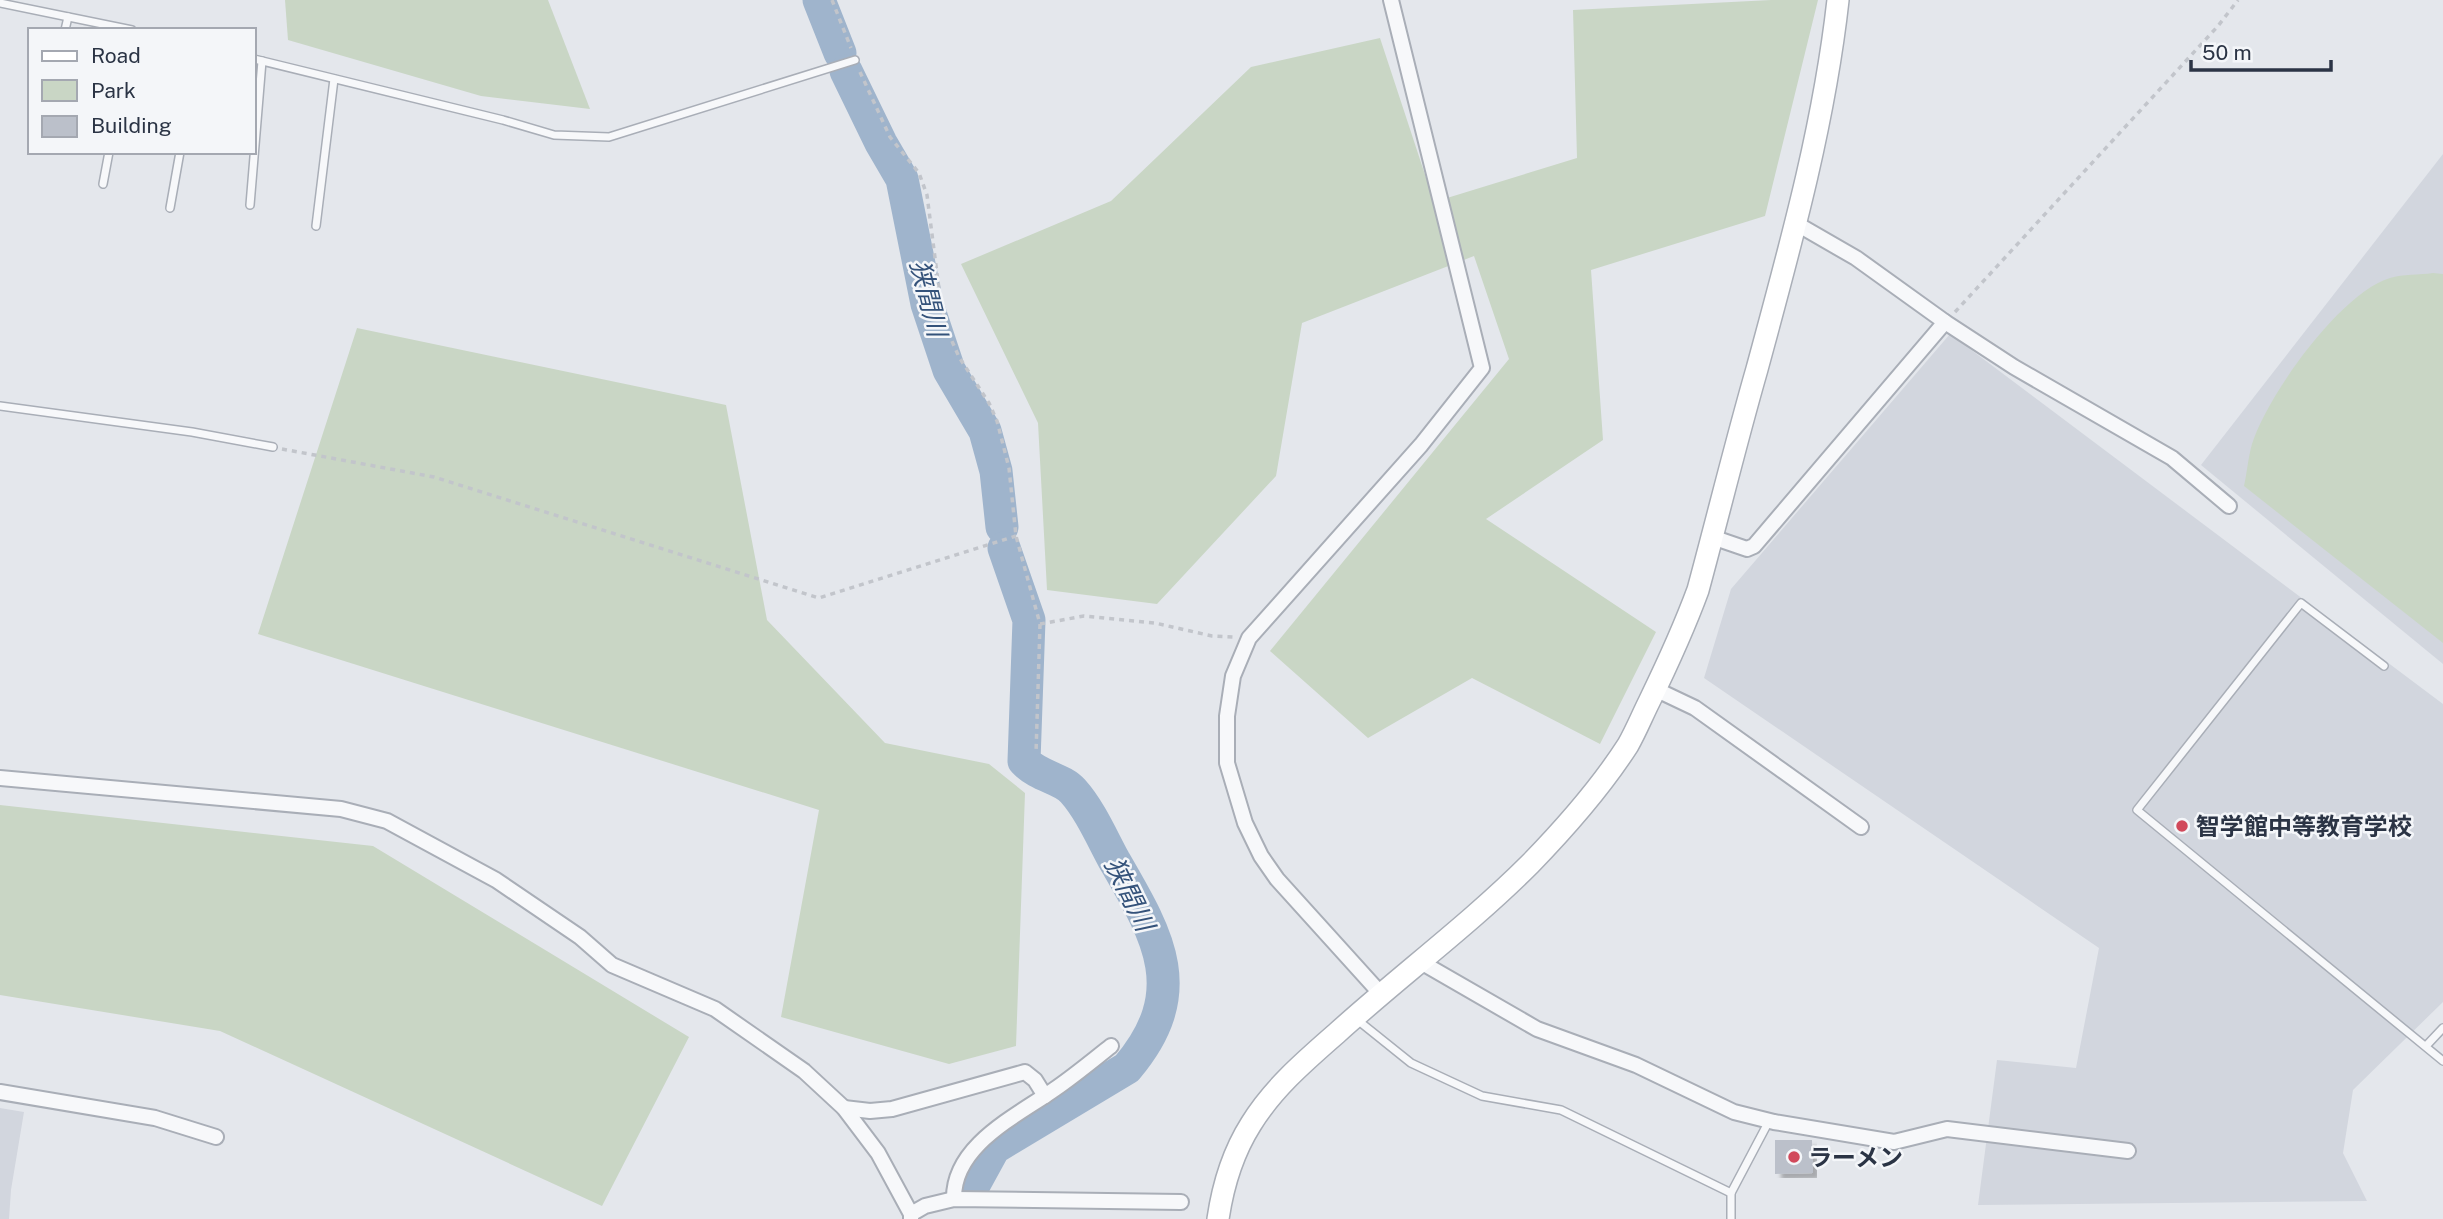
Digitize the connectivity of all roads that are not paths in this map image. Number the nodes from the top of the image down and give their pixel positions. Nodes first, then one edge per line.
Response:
1 (1391, 0) edge
2 (1838, 0) edge
3 (0, 3) edge
4 (68, 17) junction
5 (65, 28) edge
6 (122, 28) edge
7 (256, 60) edge
8 (855, 60) road end
9 (262, 61) junction
10 (334, 79) junction
11 (256, 133) edge
12 (109, 154) edge
13 (180, 154) edge
14 (254, 154) edge
15 (103, 184) dead end
16 (250, 205) dead end
17 (170, 208) dead end
18 (1797, 224) junction
19 (316, 226) dead end
20 (1945, 322) junction
21 (0, 406) edge
22 (273, 447) road end
23 (2229, 506) dead end
24 (1713, 537) junction
25 (2384, 666) dead end
26 (1655, 689) junction
27 (0, 778) edge
28 (1861, 827) dead end
29 (1419, 961) junction
30 (1381, 994) junction
31 (1354, 1017) junction
32 (2443, 1028) edge
33 (1111, 1046) dead end
34 (2426, 1046) junction
35 (2443, 1061) edge
36 (0, 1092) edge
37 (1045, 1096) junction
38 (844, 1108) junction
39 (1769, 1121) junction
40 (216, 1137) dead end
41 (2128, 1151) dead end
42 (1731, 1193) junction
43 (954, 1199) junction
44 (1181, 1202) dead end
45 (911, 1217) edge
46 (1218, 1219) edge
47 (1731, 1219) edge

1 - 30 street
2 - 18 street
3 - 4 lane
4 - 5 lane
4 - 6 lane
7 - 9 lane
8 - 10 lane
9 - 10 lane
9 - 11 lane
10 - 19 lane
12 - 15 lane
13 - 17 lane
14 - 16 lane
18 - 20 street
18 - 24 street
20 - 23 street
20 - 24 street
21 - 22 lane
24 - 26 street
25 - 34 lane
26 - 28 street
26 - 29 street
27 - 38 street
29 - 30 street
29 - 39 street
30 - 31 street
31 - 42 lane
31 - 46 street
32 - 34 lane
33 - 37 street
34 - 35 lane
36 - 40 street
37 - 38 street
37 - 43 street
38 - 45 street
39 - 41 street
39 - 42 lane
42 - 47 lane
43 - 44 street
43 - 45 street

